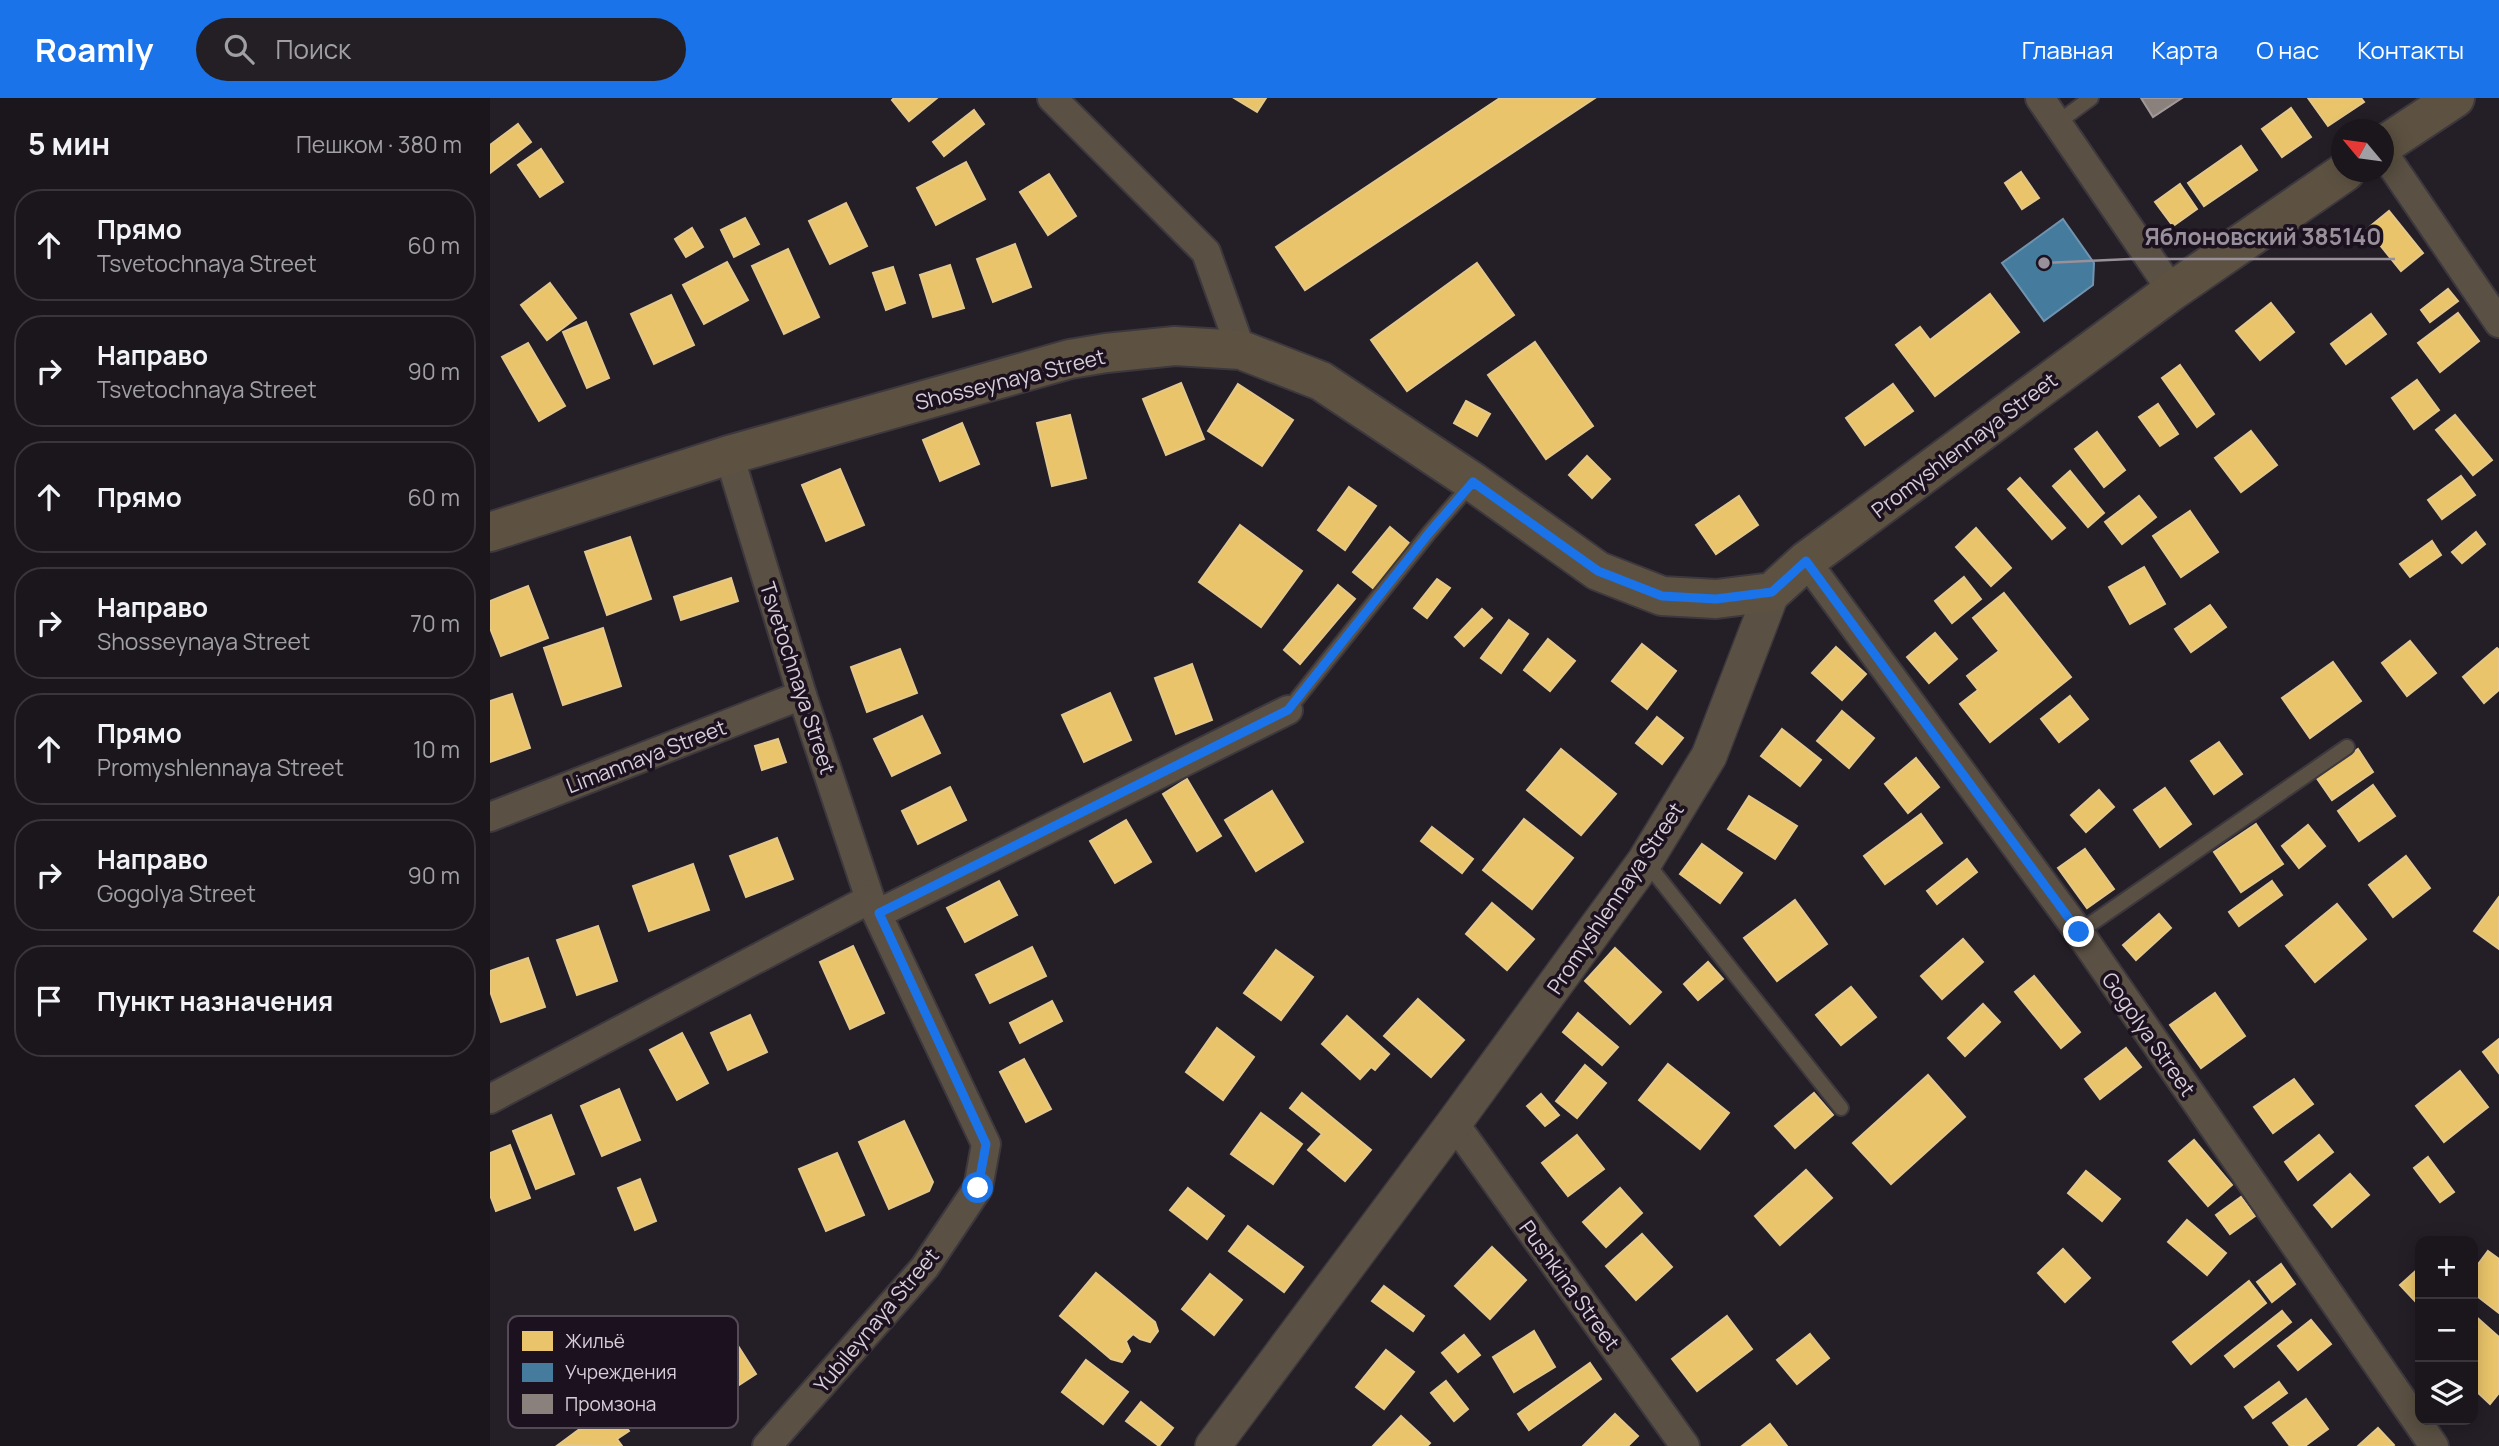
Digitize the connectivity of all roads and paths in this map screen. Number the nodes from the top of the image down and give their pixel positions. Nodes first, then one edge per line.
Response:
1 (1052, 98) edge
2 (2040, 98) edge
3 (2091, 98) edge
4 (2455, 98) edge
5 (2057, 123) junction
6 (2394, 138) edge
7 (2394, 170) edge
8 (2331, 182) edge
9 (2172, 291) junction
10 (2499, 323) edge
11 (1241, 350) junction
12 (729, 456) junction
13 (1473, 482) junction
14 (490, 532) edge
15 (1806, 561) junction
16 (1772, 592) junction
17 (802, 695) junction
18 (1288, 710) joint
19 (2347, 747) dead end
20 (490, 817) edge
21 (1645, 861) junction
22 (875, 906) junction
23 (2079, 932) junction
24 (490, 1099) edge
25 (1841, 1108) dead end
26 (1454, 1123) junction
27 (978, 1188) joint
28 (767, 1446) edge
29 (1213, 1446) edge
30 (1685, 1446) edge
31 (2434, 1446) edge

1 - 11 street
2 - 5 street
3 - 5 lane
4 - 6 main road
5 - 9 street
7 - 10 street
8 - 9 main road, Promyshlennaya Street
9 - 15 main road, Promyshlennaya Street
11 - 12 main road, Shosseynaya Street
11 - 13 main road, Shosseynaya Street
12 - 14 main road, Shosseynaya Street
12 - 17 street, Tsvetochnaya Street
13 - 16 main road, Shosseynaya Street
13 - 18 lane
15 - 16 main road, Promyshlennaya Street
15 - 23 street, Gogolya Street
16 - 21 street, Promyshlennaya Street
17 - 20 street, Limannaya Street
17 - 22 street, Tsvetochnaya Street
18 - 22 street
19 - 23 lane
21 - 25 lane
21 - 26 street, Promyshlennaya Street
22 - 24 street
22 - 27 street, Tsvetochnaya Street
23 - 31 street, Gogolya Street
26 - 29 street, Promyshlennaya Street
26 - 30 street, Pushkina Street
27 - 28 street, Yubileynaya Street

